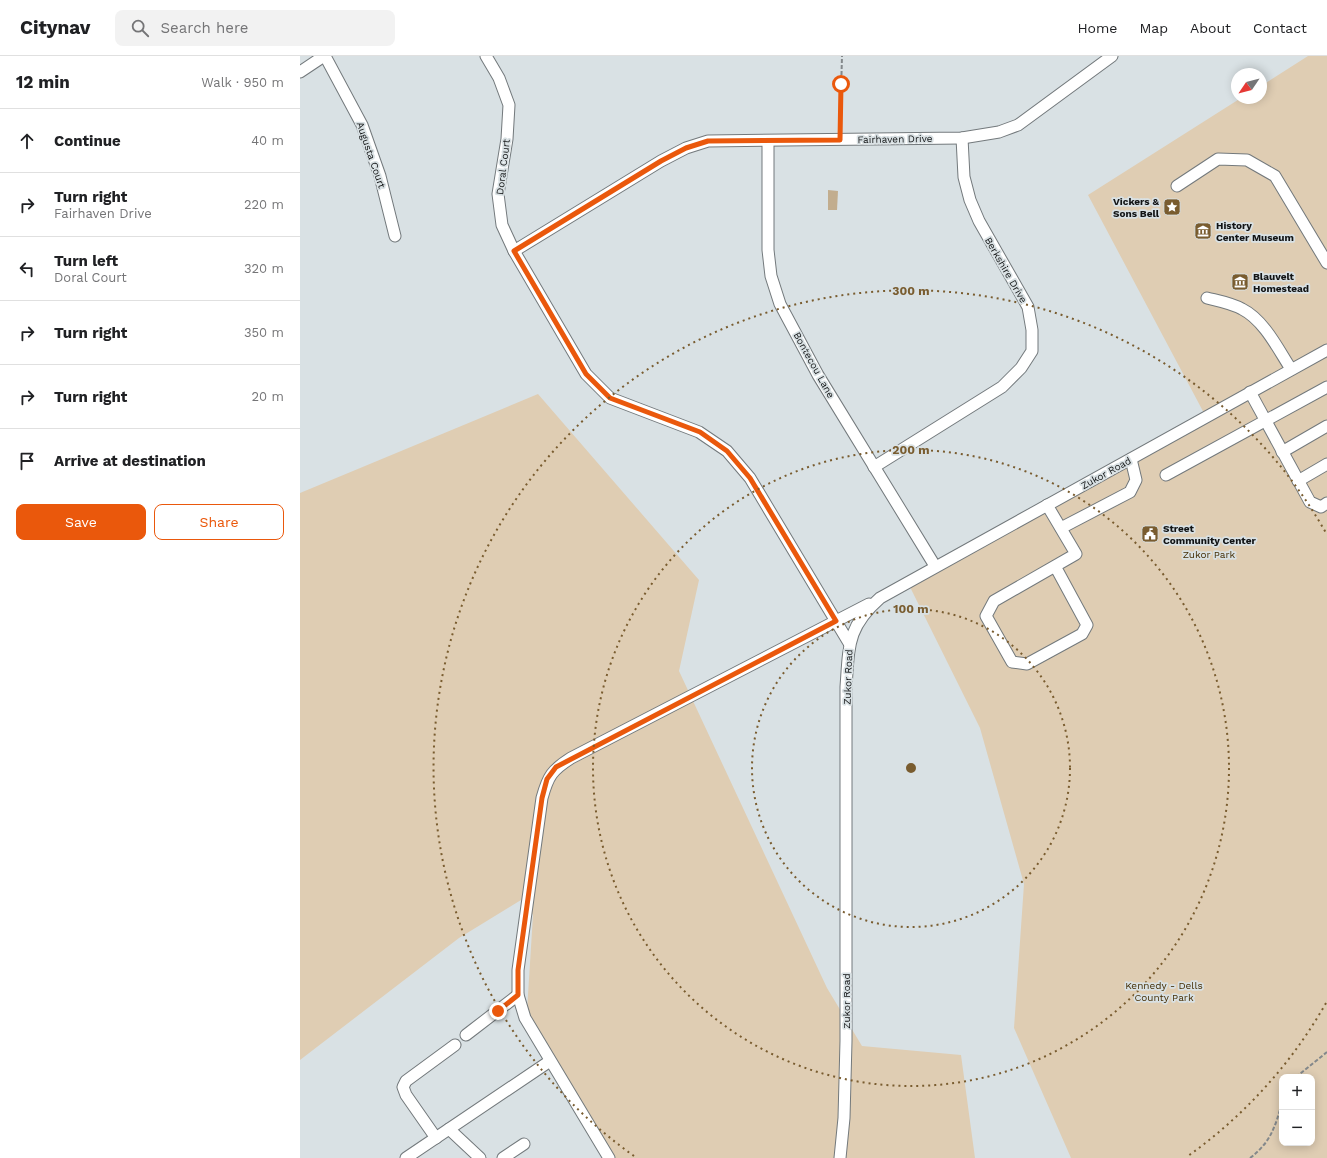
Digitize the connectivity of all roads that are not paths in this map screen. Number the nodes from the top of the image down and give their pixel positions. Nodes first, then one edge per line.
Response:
1 (324, 56) edge
2 (486, 56) edge
3 (1112, 56) edge
4 (300, 72) edge
5 (962, 138) junction
6 (768, 141) junction
7 (1177, 186) dead end
8 (396, 236) dead end
9 (514, 251) junction
10 (1327, 263) edge
11 (1207, 298) dead end
12 (1327, 350) edge
13 (1291, 369) junction
14 (1327, 387) edge
15 (1250, 392) junction
16 (1266, 421) junction
17 (1327, 426) edge
18 (1282, 452) junction
19 (1130, 459) junction
20 (1327, 464) edge
21 (874, 467) junction
22 (1166, 475) dead end
23 (1298, 481) junction
24 (1327, 504) edge
25 (1047, 505) junction
26 (1061, 528) junction
27 (936, 566) junction
28 (1056, 566) junction
29 (880, 598) junction
30 (836, 621) junction
31 (849, 643) junction
32 (518, 995) junction
33 (466, 1035) dead end
34 (455, 1045) dead end
35 (550, 1061) junction
36 (449, 1129) junction
37 (436, 1138) junction
38 (524, 1144) dead end
39 (406, 1158) edge
40 (480, 1158) edge
41 (503, 1158) edge
42 (609, 1158) edge
43 (840, 1158) edge

1 - 4 street
1 - 8 street, Augusta Court
2 - 9 street, Doral Court
3 - 5 street, Fairhaven Drive
5 - 6 street, Fairhaven Drive
5 - 21 street, Berkshire Drive
6 - 9 street, Fairhaven Drive
6 - 21 street, Bontecou Lane
7 - 10 street
9 - 30 street, Doral Court
11 - 13 street
12 - 13 street, Zukor Road
13 - 15 street, Zukor Road
14 - 16 street
15 - 16 street
15 - 19 street, Zukor Road
16 - 18 street
16 - 22 street
17 - 18 street
18 - 23 street
19 - 25 street, Zukor Road
19 - 26 street
20 - 23 street
21 - 27 street, Bontecou Lane
23 - 24 street
25 - 26 street
25 - 27 street, Zukor Road
26 - 28 street
27 - 29 street, Zukor Road
28 - 28 street
29 - 30 street
29 - 31 street, Zukor Road
30 - 31 street, Doral Court
30 - 32 street
31 - 43 street, Zukor Road
32 - 33 street
32 - 35 street
34 - 37 street
35 - 36 street
35 - 42 street
36 - 37 street
36 - 40 street
37 - 39 street
38 - 41 street

